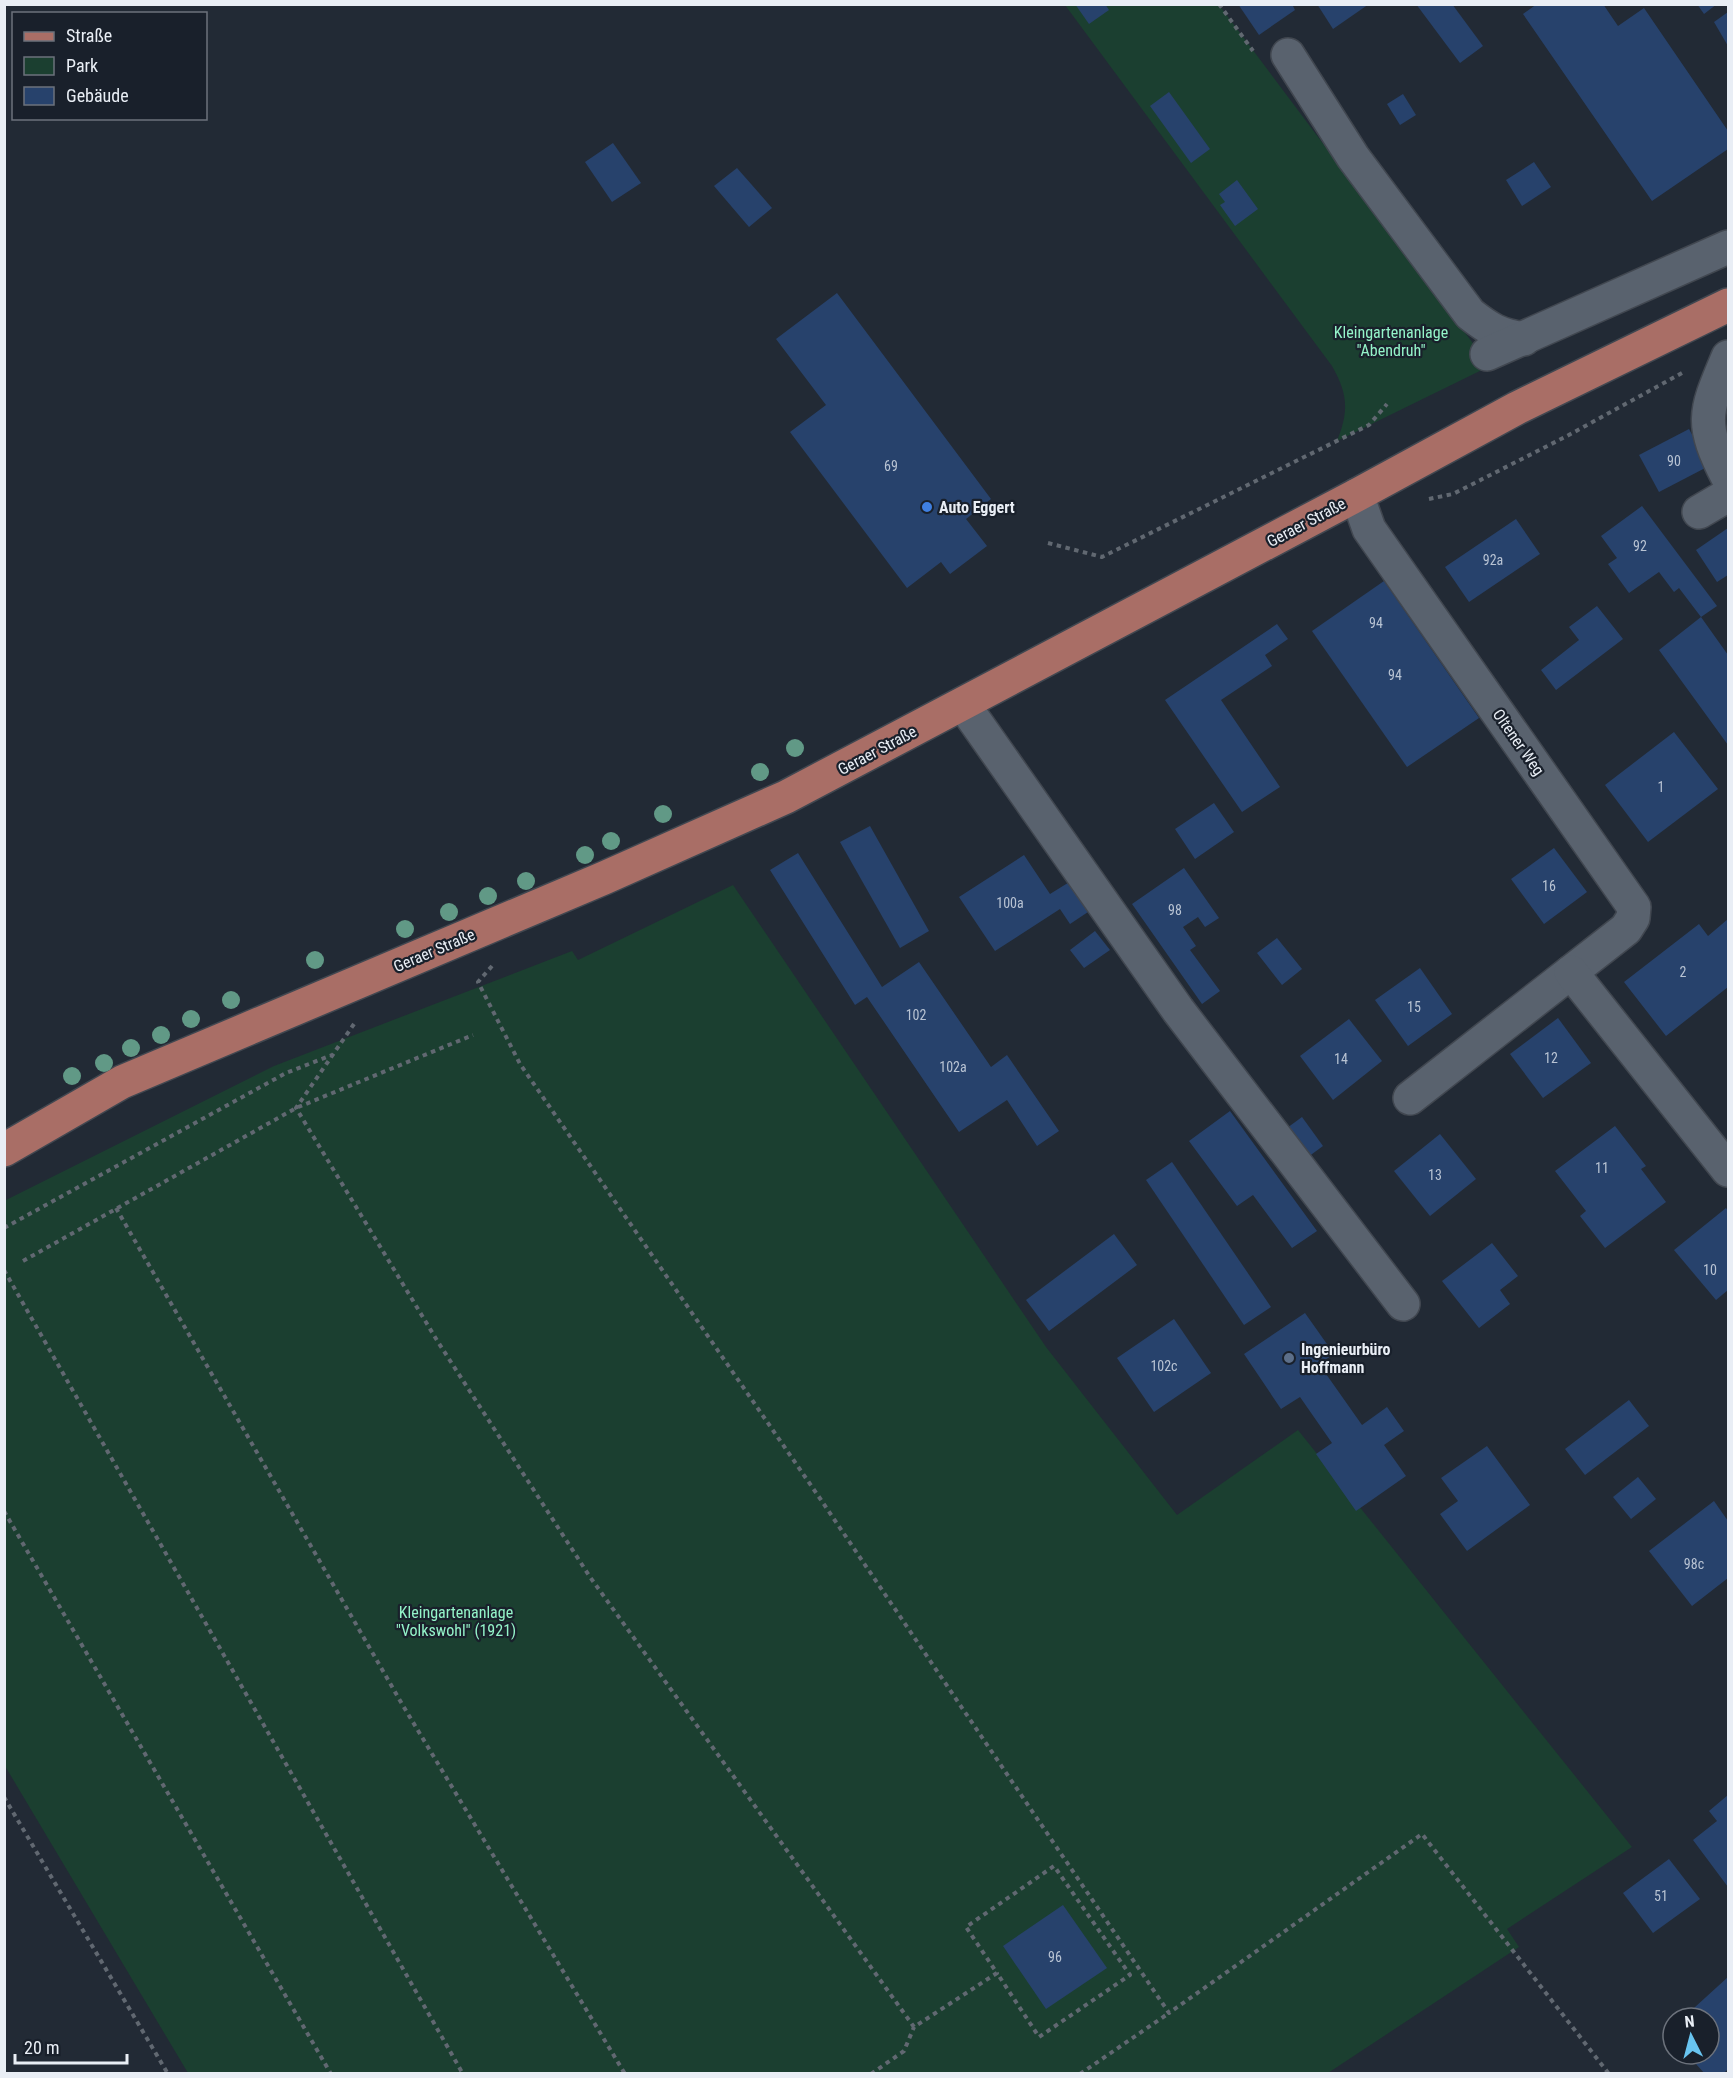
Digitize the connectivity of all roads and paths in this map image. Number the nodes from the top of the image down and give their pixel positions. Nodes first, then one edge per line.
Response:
1 (1288, 55) dead end
2 (1728, 247) edge
3 (1728, 305) edge
4 (1524, 339) junction
5 (1487, 354) dead end
6 (1728, 357) edge
7 (1688, 370) dead end
8 (1387, 404) dead end
9 (1728, 478) edge
10 (1357, 495) junction
11 (1728, 495) edge
12 (1426, 500) dead end
13 (1699, 512) dead end
14 (1048, 543) dead end
15 (963, 705) junction
16 (500, 958) dead end
17 (1571, 972) junction
18 (359, 1016) dead end
19 (473, 1035) dead end
20 (333, 1055) junction
21 (1410, 1098) dead end
22 (296, 1108) junction
23 (4, 1150) edge
24 (1728, 1170) edge
25 (116, 1208) junction
26 (4, 1228) edge
27 (23, 1260) dead end
28 (4, 1270) edge
29 (1403, 1304) dead end
30 (4, 1511) edge
31 (4, 1797) edge
32 (997, 1973) junction
33 (1169, 2013) junction
34 (914, 2027) junction
35 (168, 2073) edge
36 (331, 2073) edge
37 (463, 2073) edge
38 (625, 2073) edge
39 (871, 2073) edge
40 (1080, 2073) edge
41 (1609, 2073) edge

1 - 4 street
2 - 4 street
3 - 10 main road, Geraer Straße
4 - 5 street
6 - 9 street
7 - 12 path
8 - 14 path
10 - 15 main road, Geraer Straße
10 - 17 street, Oltener Weg
11 - 13 street
15 - 23 main road, Geraer Straße
15 - 29 street
16 - 33 path
17 - 21 street, Oltener Weg
17 - 24 street
18 - 20 path
19 - 22 path
20 - 22 path
20 - 26 path
22 - 25 path
22 - 34 path
25 - 27 path
25 - 38 path
28 - 37 path
30 - 36 path
31 - 35 path
32 - 32 path
32 - 34 path
33 - 40 path
33 - 41 path
34 - 39 path

